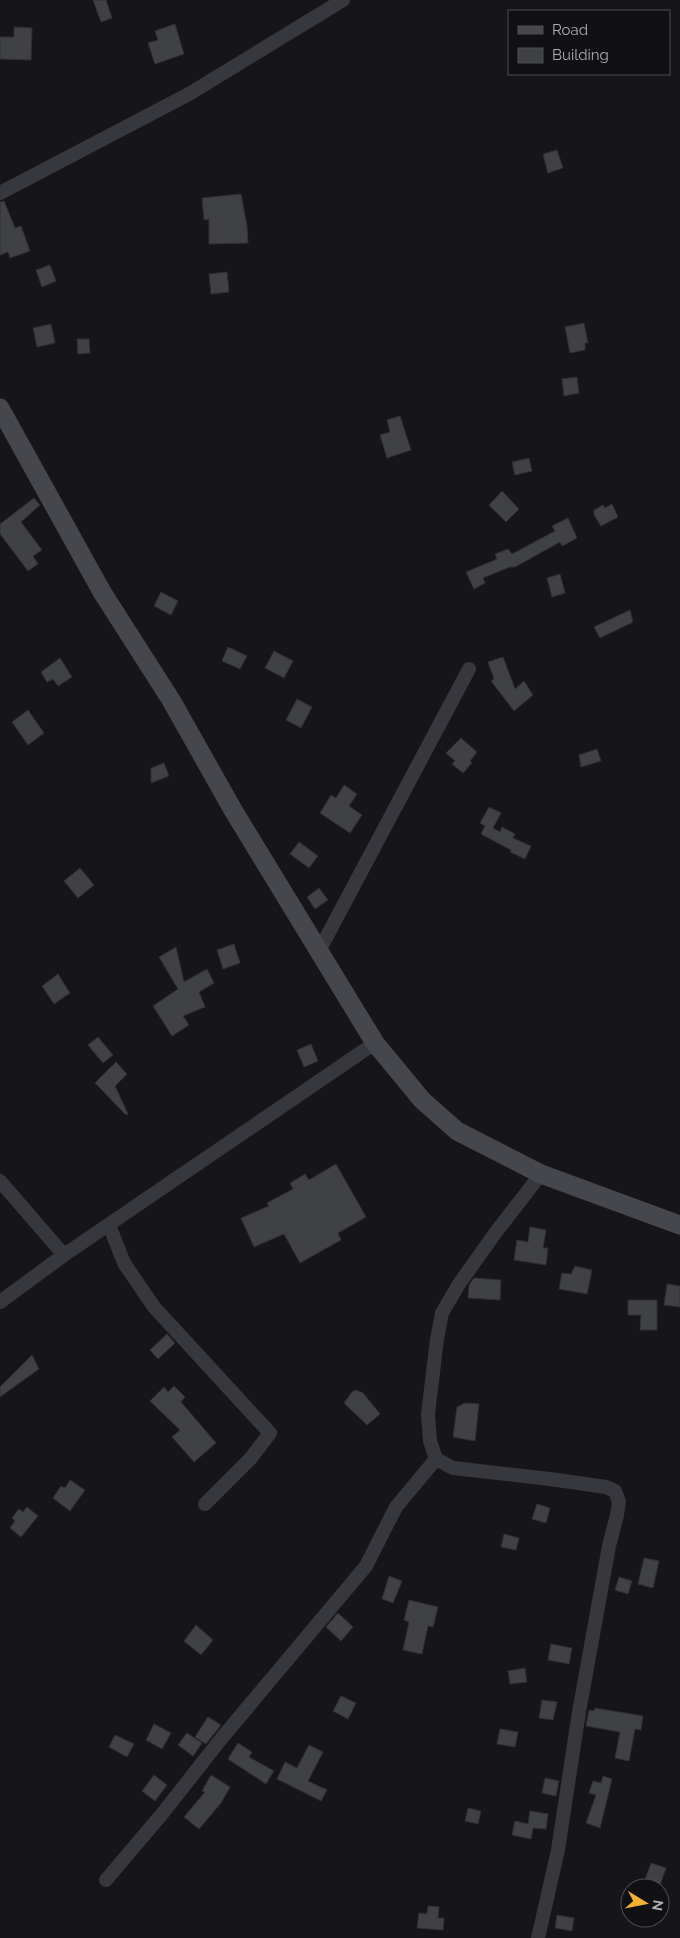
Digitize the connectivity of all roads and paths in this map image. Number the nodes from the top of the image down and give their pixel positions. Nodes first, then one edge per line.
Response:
1 (343, 0) edge
2 (0, 193) edge
3 (0, 408) edge
4 (469, 669) dead end
5 (319, 951) junction
6 (375, 1043) junction
7 (541, 1174) junction
8 (0, 1182) edge
9 (109, 1225) junction
10 (680, 1225) edge
11 (64, 1256) junction
12 (0, 1302) edge
13 (436, 1459) junction
14 (205, 1504) dead end
15 (106, 1880) dead end
16 (538, 1938) edge

1 - 2 street
3 - 5 street
4 - 5 street
5 - 6 street
6 - 7 street
6 - 9 street
7 - 10 street
7 - 13 street
8 - 11 street
9 - 11 street
9 - 14 street
11 - 12 street
13 - 15 street
13 - 16 street

